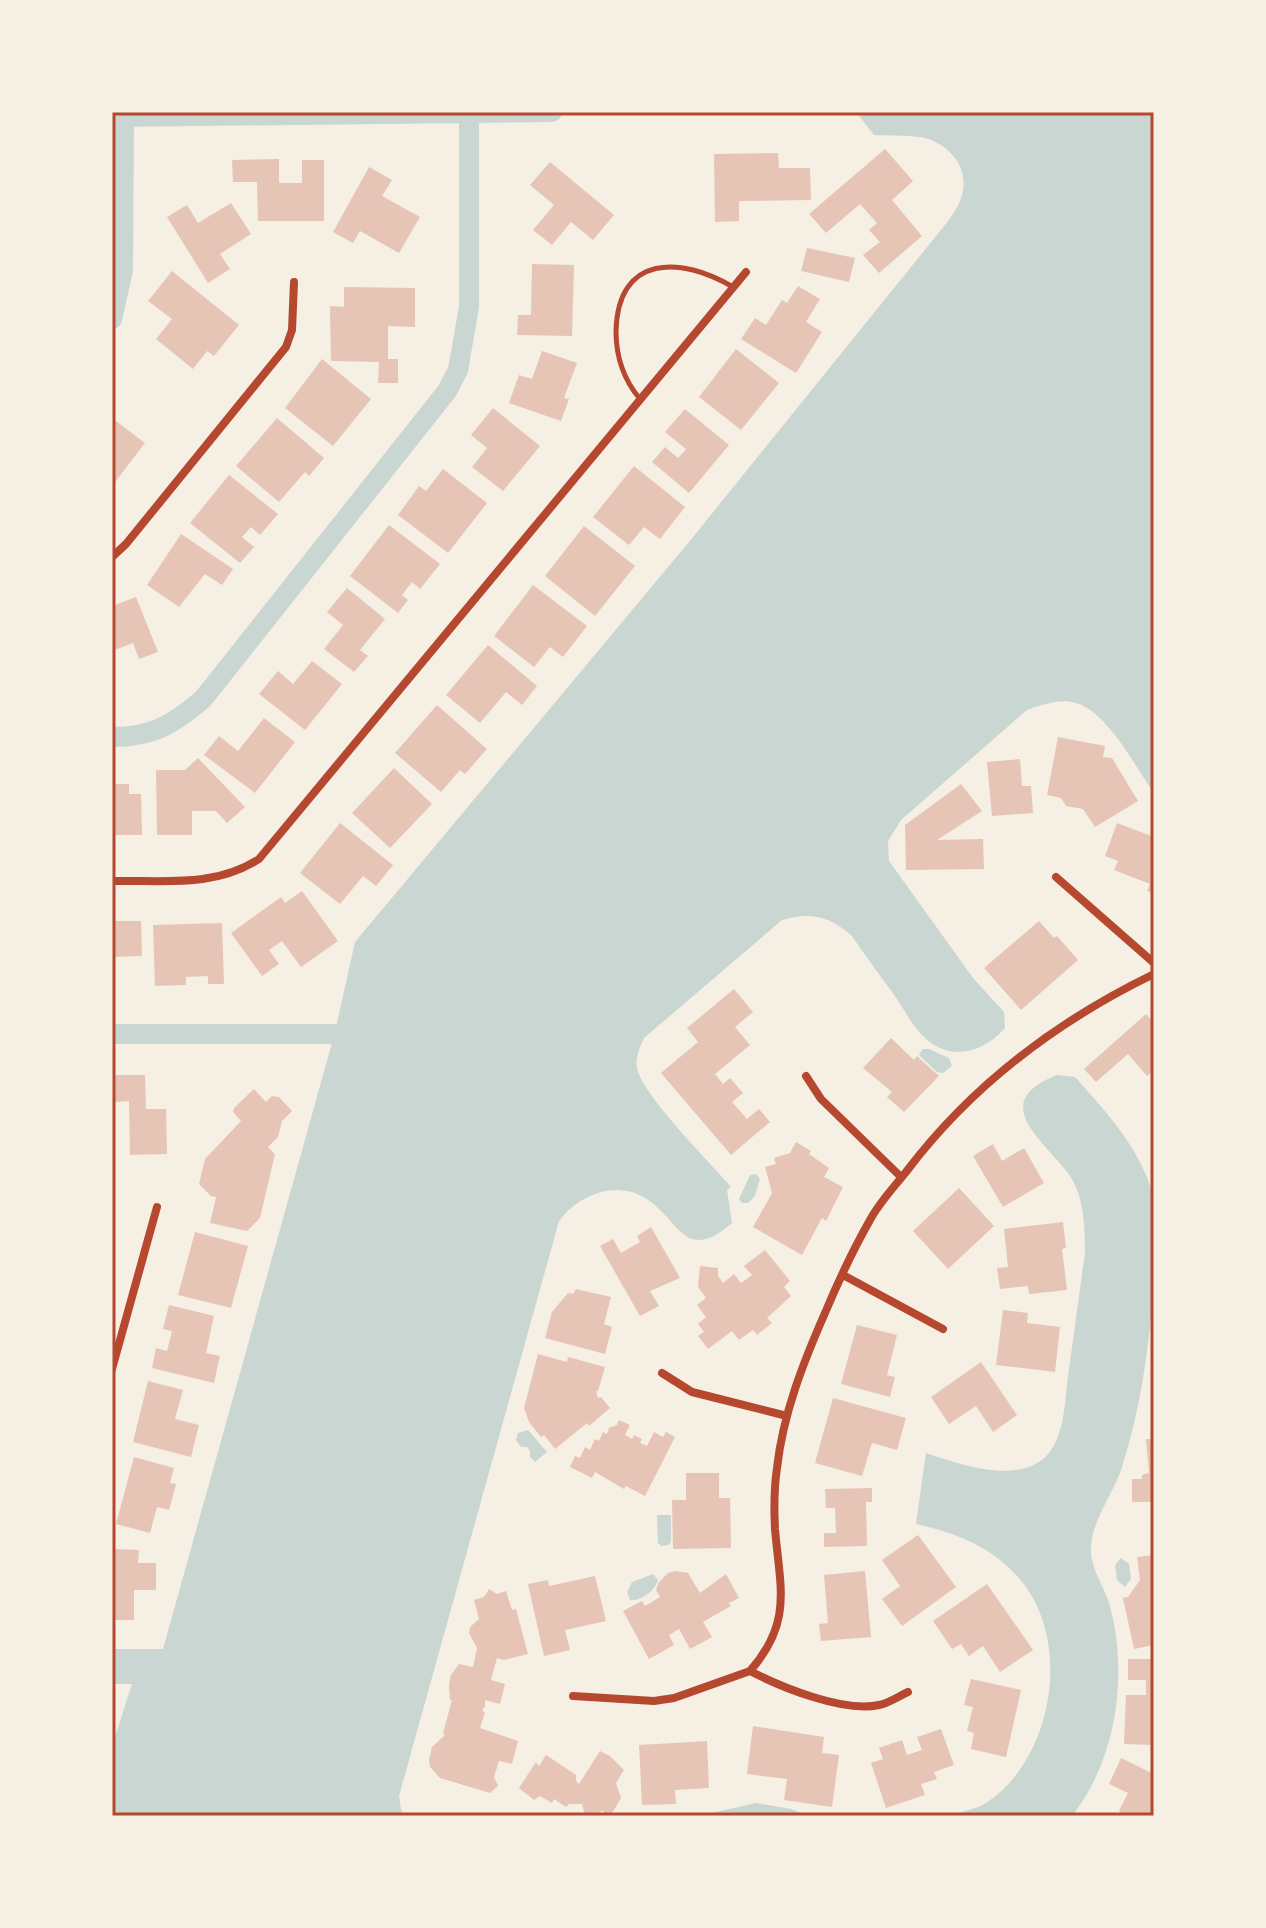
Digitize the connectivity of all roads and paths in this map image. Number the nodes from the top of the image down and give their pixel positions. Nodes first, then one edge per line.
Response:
1 (746, 272) dead end
2 (294, 282) dead end
3 (733, 287) junction
4 (640, 399) junction
5 (112, 557) edge
6 (1056, 877) dead end
7 (112, 881) edge
8 (1154, 963) edge
9 (1154, 974) edge
10 (806, 1076) dead end
11 (901, 1177) junction
12 (157, 1207) dead end
13 (843, 1275) junction
14 (943, 1329) dead end
15 (112, 1369) edge
16 (662, 1373) dead end
17 (787, 1416) junction
18 (750, 1671) junction
19 (908, 1692) dead end
20 (573, 1696) dead end

1 - 3 street
2 - 5 street
3 - 4 street
3 - 4 lane
4 - 7 street
6 - 8 street
9 - 11 street
10 - 11 street
11 - 13 street
12 - 15 street
13 - 14 street
13 - 17 street
16 - 17 street
17 - 18 street
18 - 19 street
18 - 20 street

